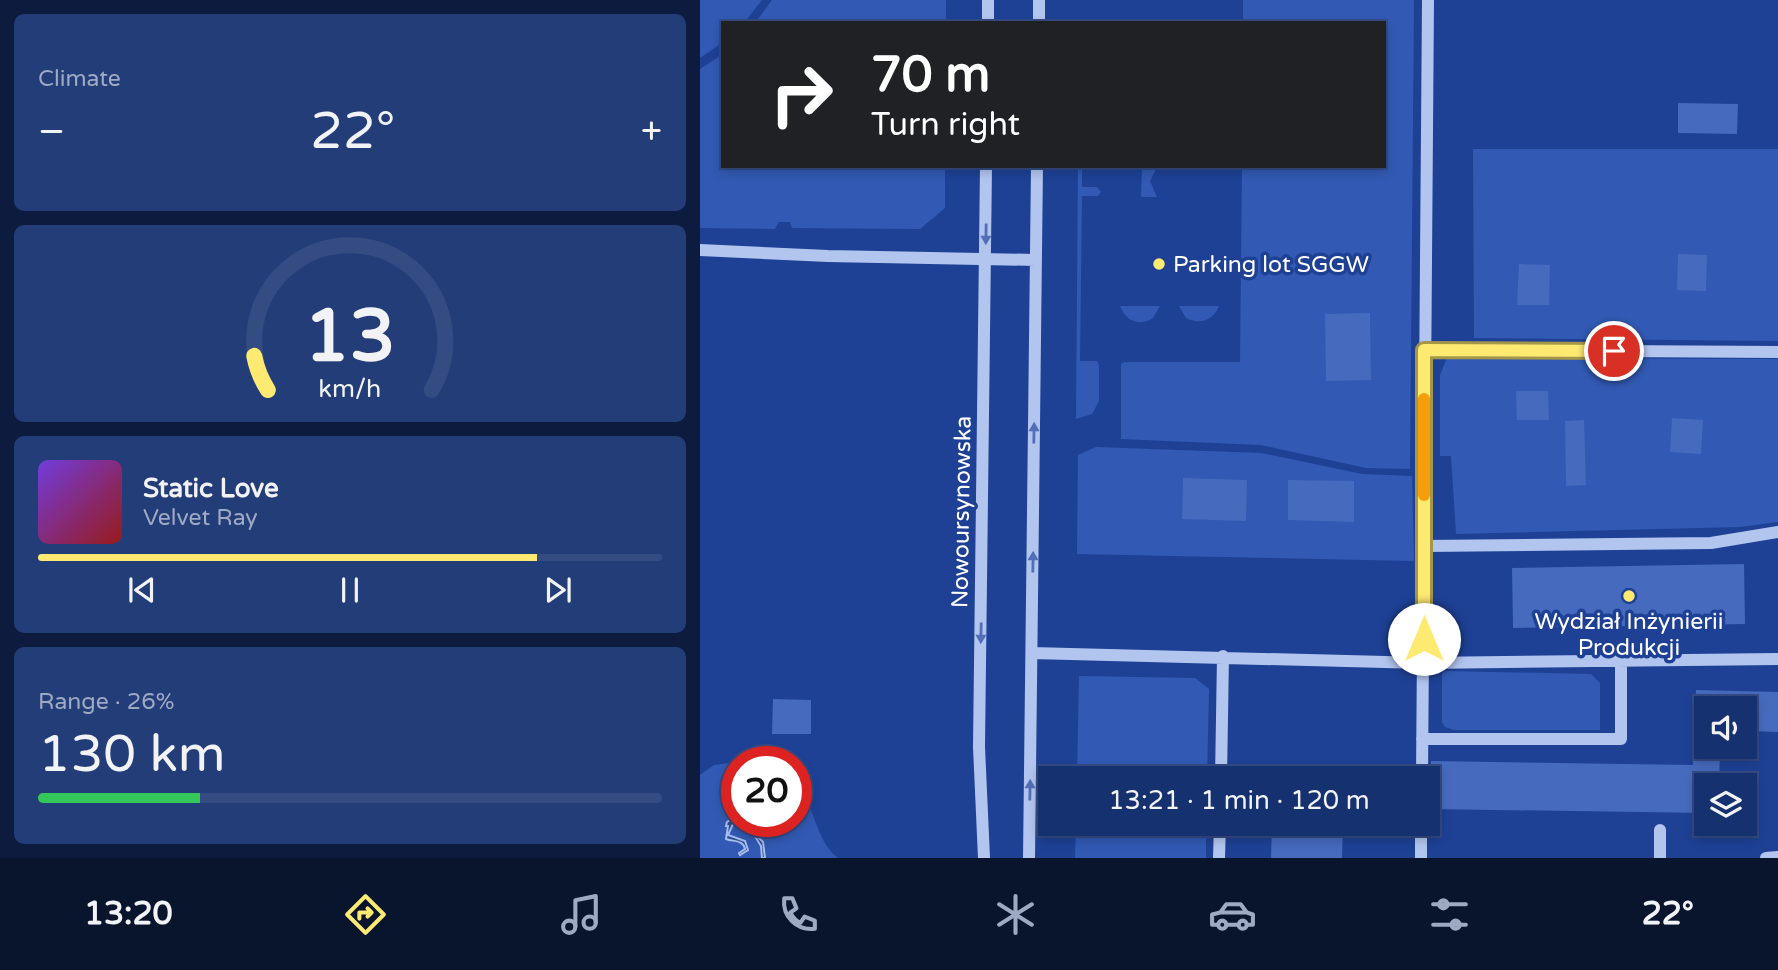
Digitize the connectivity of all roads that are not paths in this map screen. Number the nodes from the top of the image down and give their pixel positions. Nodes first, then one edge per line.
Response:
1 (988, 0) edge
2 (1039, 0) edge
3 (1428, 0) edge
4 (988, 21) edge
5 (1039, 21) edge
6 (986, 168) edge
7 (1037, 168) edge
8 (700, 250) edge
9 (985, 259) junction
10 (1036, 260) junction
11 (1424, 350) junction
12 (1778, 352) edge
13 (1778, 532) edge
14 (1424, 546) junction
15 (1032, 653) junction
16 (1223, 656) junction
17 (1778, 659) edge
18 (1621, 661) junction
19 (1423, 663) junction
20 (1422, 739) junction
21 (1221, 766) edge
22 (1422, 766) edge
23 (1660, 830) dead end
24 (1220, 836) edge
25 (1421, 836) edge
26 (1778, 857) edge
27 (984, 858) edge
28 (1029, 858) edge
29 (1219, 858) edge
30 (1421, 858) edge
31 (1660, 858) edge
32 (1766, 858) edge

1 - 4 street
2 - 5 street
3 - 11 street
6 -> 9 street, Nowoursynowska
7 - 10 street
8 - 9 street
9 - 10 street
9 -> 27 street, Nowoursynowska
15 -> 10 street
11 - 12 street
11 - 14 street
13 - 14 street
14 - 19 street
15 - 16 street
28 -> 15 street
16 - 19 street
16 - 21 street
17 - 18 street
18 - 19 street
18 - 20 street
19 - 20 street
20 - 22 street
23 - 31 street
24 - 29 street
25 - 30 street
26 - 32 street

